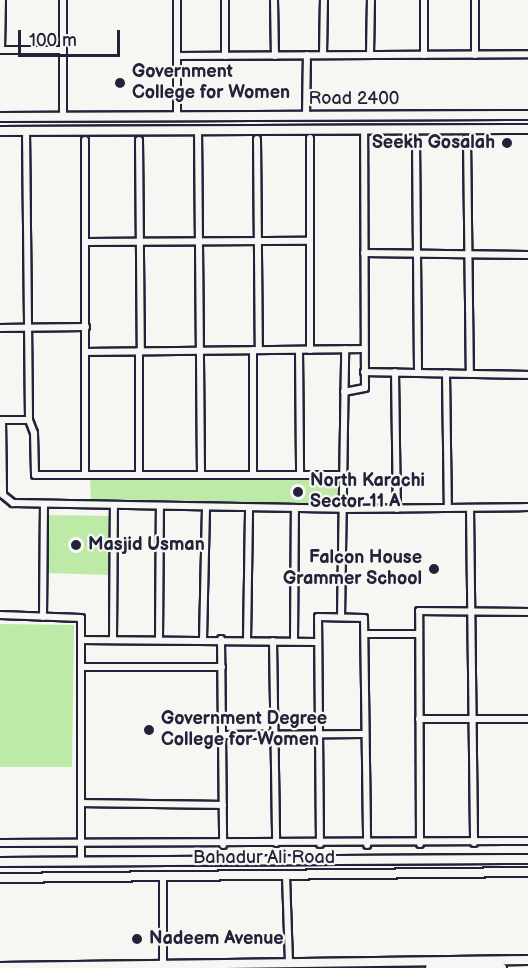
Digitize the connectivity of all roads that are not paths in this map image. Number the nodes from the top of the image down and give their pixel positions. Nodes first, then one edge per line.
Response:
1 (2, 0) edge
2 (63, 0) edge
3 (177, 0) edge
4 (225, 0) edge
5 (274, 0) edge
6 (324, 0) edge
7 (371, 0) edge
8 (424, 0) edge
9 (475, 0) edge
10 (1, 50) edge
11 (63, 50) junction
12 (528, 54) edge
13 (307, 55) junction
14 (323, 55) junction
15 (370, 55) junction
16 (424, 55) junction
17 (475, 55) junction
18 (177, 56) junction
19 (225, 56) junction
20 (275, 56) junction
21 (177, 116) junction
22 (306, 116) junction
23 (528, 116) edge
24 (0, 117) edge
25 (63, 117) junction
26 (129, 118) junction
27 (364, 129) junction
28 (528, 129) edge
29 (26, 130) junction
30 (130, 130) junction
31 (198, 130) junction
32 (0, 131) edge
33 (310, 138) dead end
34 (257, 139) dead end
35 (467, 139) dead end
36 (85, 140) dead end
37 (139, 140) dead end
38 (416, 140) dead end
39 (310, 241) junction
40 (86, 242) junction
41 (140, 242) junction
42 (258, 242) junction
43 (199, 243) junction
44 (364, 253) junction
45 (418, 254) junction
46 (469, 254) junction
47 (528, 255) edge
48 (86, 327) junction
49 (0, 328) edge
50 (30, 329) junction
51 (345, 349) junction
52 (364, 349) junction
53 (256, 350) junction
54 (299, 350) junction
55 (310, 350) junction
56 (140, 351) junction
57 (201, 351) junction
58 (86, 352) junction
59 (364, 372) junction
60 (395, 372) junction
61 (418, 373) junction
62 (446, 373) junction
63 (470, 374) junction
64 (528, 375) edge
65 (344, 392) junction
66 (1, 420) edge
67 (29, 420) junction
68 (201, 474) junction
69 (253, 474) junction
70 (85, 475) junction
71 (139, 475) junction
72 (300, 475) junction
73 (343, 475) junction
74 (44, 505) junction
75 (114, 506) junction
76 (160, 507) junction
77 (206, 507) junction
78 (528, 507) edge
79 (249, 508) junction
80 (295, 508) junction
81 (448, 508) junction
82 (470, 508) junction
83 (343, 509) junction
84 (397, 509) junction
85 (472, 611) junction
86 (528, 612) edge
87 (0, 615) edge
88 (43, 616) junction
89 (341, 617) junction
90 (365, 634) junction
91 (419, 634) junction
92 (113, 639) junction
93 (159, 639) junction
94 (221, 639) junction
95 (81, 640) junction
96 (203, 640) junction
97 (247, 640) junction
98 (273, 641) junction
99 (294, 641) junction
100 (317, 642) junction
101 (81, 667) junction
102 (222, 667) junction
103 (528, 718) edge
104 (419, 719) junction
105 (473, 719) junction
106 (365, 734) junction
107 (223, 735) junction
108 (274, 735) junction
109 (318, 735) junction
110 (81, 803) junction
111 (223, 805) junction
112 (528, 841) edge
113 (0, 843) edge
114 (81, 843) junction
115 (276, 843) junction
116 (474, 843) junction
117 (320, 844) junction
118 (420, 844) junction
119 (223, 845) junction
120 (367, 845) junction
121 (528, 859) edge
122 (81, 861) junction
123 (3, 862) edge
124 (528, 872) edge
125 (163, 874) junction
126 (286, 876) junction
127 (3, 878) edge
128 (528, 960) edge
129 (289, 964) junction
130 (0, 967) edge
131 (68, 967) edge
132 (163, 967) edge
133 (471, 967) edge
134 (430, 968) edge
135 (502, 968) edge

1 - 10 street
2 - 11 street
3 - 18 street
4 - 19 street
5 - 20 street
6 - 14 street
7 - 15 street
8 - 16 street
9 - 17 street
10 - 11 street
11 - 25 street
12 - 17 street
13 - 14 street
13 - 20 street
13 - 22 street
14 - 15 street
15 - 16 street
16 - 17 street
18 - 19 street
18 - 21 street
19 - 20 street
21 - 22 main road, Road 2400
21 - 26 main road, Road 2400
22 - 23 main road, Road 2400
24 - 25 main road, Road 2400
25 - 26 main road, Road 2400
26 - 30 main road
27 - 28 main road, Road 2400
27 - 31 main road, Road 2400
27 - 44 street
29 - 30 main road, Road 2400
29 - 32 main road, Road 2400
29 - 50 street
30 - 31 main road, Road 2400
31 - 43 street
33 - 39 street
34 - 42 street
35 - 46 street
36 - 40 street
37 - 41 street
38 - 45 street
39 - 42 street
39 - 55 street
40 - 41 street
40 - 48 street
41 - 43 street
41 - 56 street
42 - 43 street
42 - 53 street
43 - 57 street
44 - 45 street
44 - 52 street
45 - 46 street
45 - 61 street
46 - 47 street
46 - 63 street
48 - 50 street
48 - 58 street
49 - 50 street
50 - 67 street
51 - 52 street
51 - 55 street
51 - 65 street
52 - 59 street
53 - 54 street
53 - 57 street
53 - 69 street
54 - 55 street
54 - 72 street
56 - 57 street
56 - 58 street
56 - 71 street
57 - 68 street
58 - 70 street
59 - 60 street
59 - 65 street
60 - 61 street
60 - 84 street
61 - 62 street
62 - 63 street
62 - 81 street
63 - 64 street
65 - 73 street
66 - 67 street
66 - 74 street
67 - 70 street
68 - 69 street
68 - 71 street
69 - 72 street
70 - 71 street
72 - 73 street
73 - 83 street
74 - 75 street
74 - 88 street
75 - 76 street
75 - 92 street
76 - 77 street
76 - 93 street
77 - 79 street
77 - 96 street
78 - 82 street
79 - 80 street
79 - 97 street
80 - 83 street
80 - 99 street
81 - 82 street
81 - 84 street
82 - 85 street
83 - 84 street
83 - 89 street
85 - 86 street
85 - 91 street
85 - 105 street
87 - 88 street
88 - 95 street
89 - 90 street
89 - 100 street
90 - 91 street
90 - 106 street
91 - 104 street
92 - 93 street
92 - 95 street
93 - 96 street
94 - 96 street
94 - 97 street
94 - 102 street
95 - 101 street
97 - 98 street
98 - 99 street
98 - 108 street
99 - 100 street
100 - 109 street
101 - 102 street
101 - 110 street
102 - 107 street
103 - 105 street
104 - 105 street
104 - 118 street
105 - 116 street
106 - 109 street
106 - 120 street
107 - 108 street
107 - 111 street
108 - 109 street
108 - 115 street
109 - 117 street
110 - 111 street
110 - 114 street
111 - 119 street
112 - 116 street
113 - 114 street
114 - 119 street
114 - 122 street
115 - 117 street
115 - 119 street
116 - 118 street
117 - 120 street
118 - 120 street
121 - 122 main road, Bahadur Ali Road
122 - 123 main road, Bahadur Ali Road
123 - 127 main road
124 - 126 main road, Bahadur Ali Road
125 - 126 main road, Bahadur Ali Road
125 - 127 main road, Bahadur Ali Road
125 - 132 street
126 - 129 street
128 - 129 street
129 - 132 street
130 - 131 street
131 - 132 street
133 - 134 street
133 - 135 street

